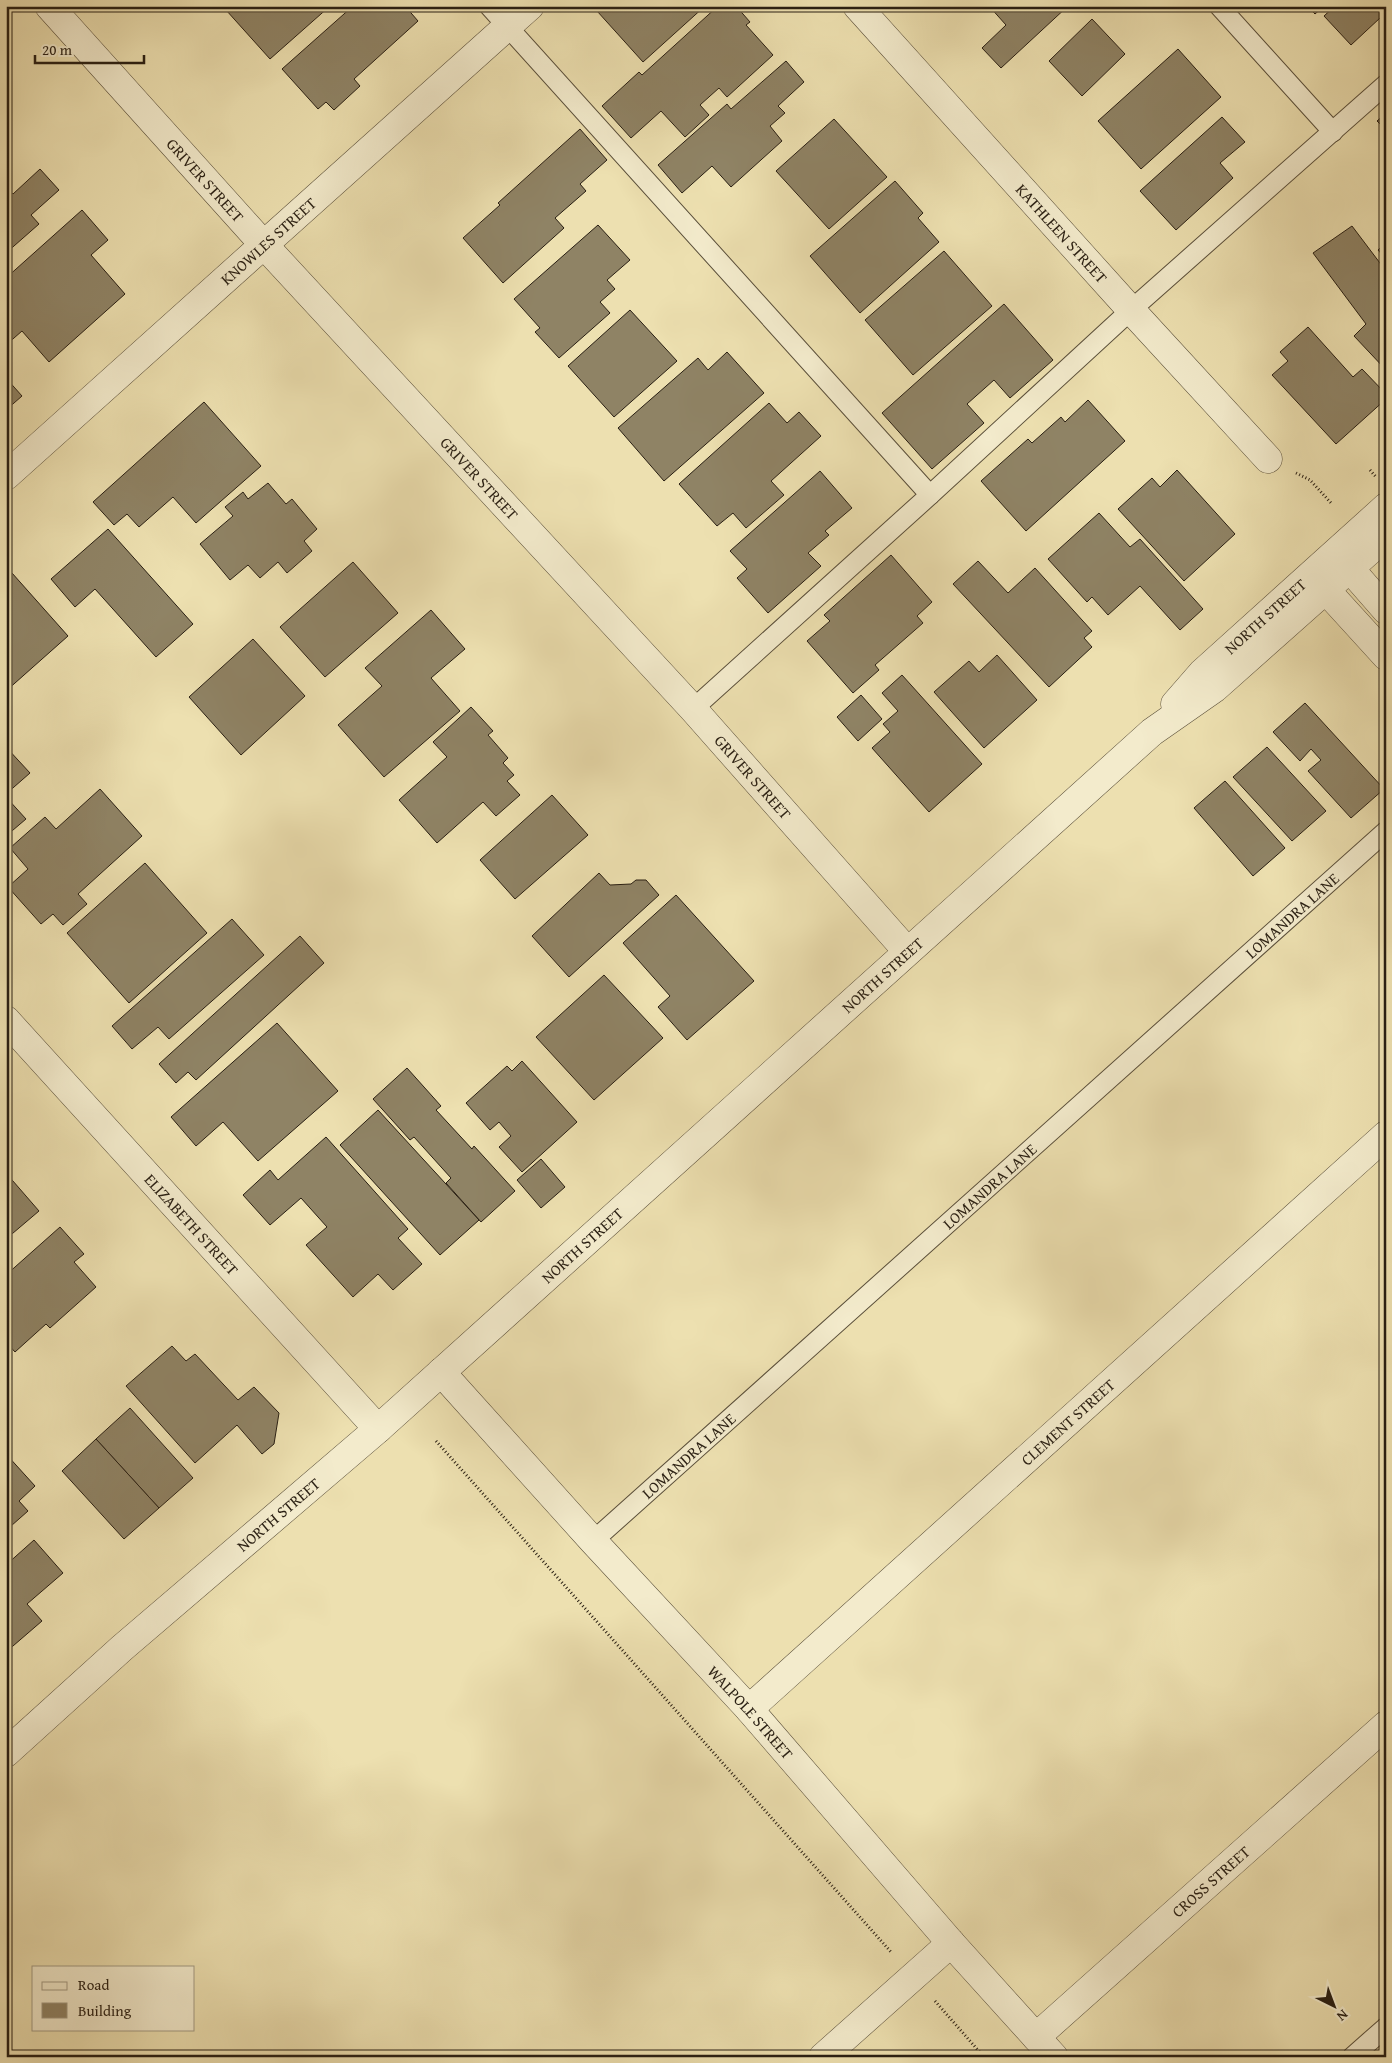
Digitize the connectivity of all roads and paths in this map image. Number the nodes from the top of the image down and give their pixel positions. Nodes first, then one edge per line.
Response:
1 (49, 6) edge
2 (489, 6) edge
3 (530, 6) edge
4 (857, 6) edge
5 (1219, 6) edge
6 (507, 27) junction
7 (1386, 84) edge
8 (1333, 132) junction
9 (264, 245) junction
10 (1131, 310) junction
11 (1268, 459) joint
12 (6, 476) edge
13 (930, 495) junction
14 (1332, 504) dead end
15 (1386, 507) edge
16 (1386, 536) edge
17 (1342, 561) junction
18 (1318, 582) junction
19 (1386, 610) edge
20 (1386, 656) edge
21 (693, 708) junction
22 (1386, 831) edge
23 (907, 951) junction
24 (6, 1020) edge
25 (1386, 1135) edge
26 (441, 1372) junction
27 (378, 1429) junction
28 (436, 1441) dead end
29 (593, 1541) junction
30 (749, 1709) junction
31 (1386, 1725) edge
32 (6, 1753) edge
33 (951, 1943) junction
34 (913, 1977) junction
35 (1386, 2027) edge
36 (1036, 2037) junction
37 (822, 2057) edge
38 (984, 2057) edge
39 (1054, 2057) edge
40 (1352, 2057) edge

1 - 9 street, GRIVER STREET
2 - 6 lane
3 - 6 street, KNOWLES STREET
4 - 10 street, KATHLEEN STREET
5 - 8 lane
6 - 9 street, KNOWLES STREET
6 - 13 lane
7 - 8 lane
8 - 10 lane
9 - 12 street, KNOWLES STREET
9 - 21 street, GRIVER STREET
10 - 11 street, KATHLEEN STREET
10 - 13 lane
11 - 14 path
13 - 21 lane
15 - 17 street, NORTH STREET
16 - 17 street, NORTH STREET
17 - 18 street, NORTH STREET
17 - 19 street
18 - 20 street
18 - 23 street, NORTH STREET
21 - 23 street, GRIVER STREET
22 - 29 lane, LOMANDRA LANE
23 - 26 street, NORTH STREET
24 - 27 street, ELIZABETH STREET
25 - 30 street, CLEMENT STREET
26 - 27 street, NORTH STREET
26 - 29 street, WALPOLE STREET
27 - 32 street, NORTH STREET
28 - 34 path
29 - 30 street, WALPOLE STREET
30 - 33 street, WALPOLE STREET
31 - 36 street, CROSS STREET
33 - 34 street
33 - 36 street, WALPOLE STREET
34 - 37 street
34 - 38 path
35 - 40 lane
36 - 39 street, WALPOLE STREET

